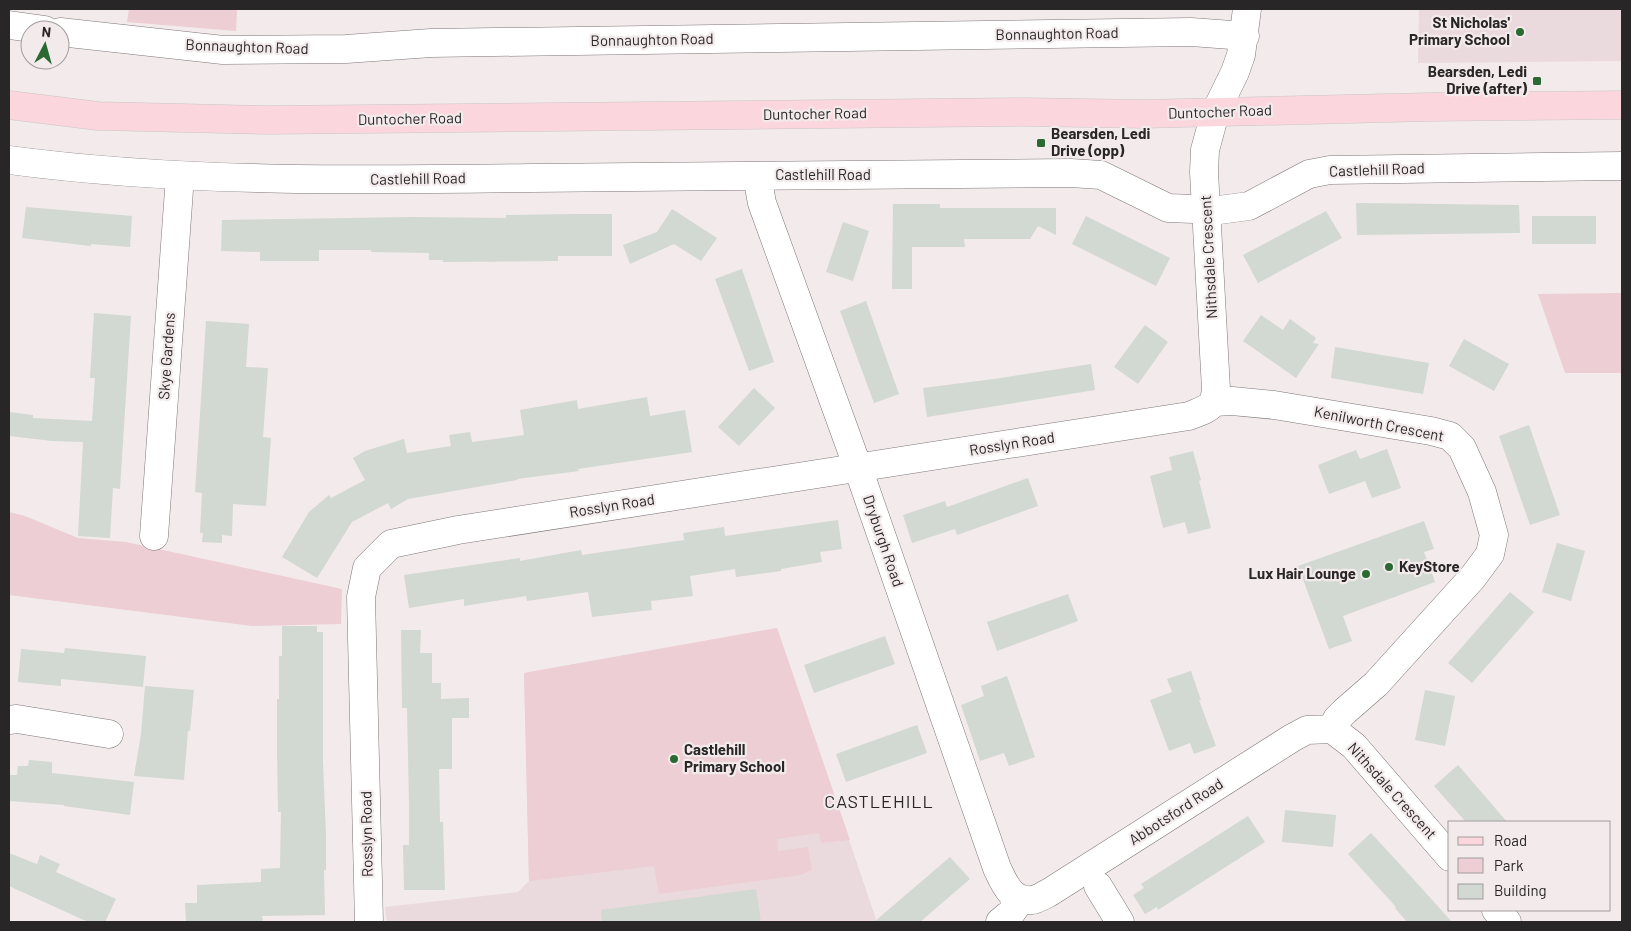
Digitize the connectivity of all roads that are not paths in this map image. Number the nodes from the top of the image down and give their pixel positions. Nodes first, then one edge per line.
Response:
1 (1247, 9) edge
2 (70, 33) edge
3 (1244, 36) junction
4 (9, 105) edge
5 (1622, 105) edge
6 (1215, 112) junction
7 (9, 160) edge
8 (1622, 166) edge
9 (180, 176) junction
10 (757, 176) junction
11 (1206, 209) junction
12 (1214, 402) junction
13 (858, 468) junction
14 (154, 536) dead end
15 (9, 720) edge
16 (1332, 729) junction
17 (109, 734) dead end
18 (1448, 854) edge
19 (1098, 886) dead end
20 (1021, 899) junction
21 (1497, 911) edge
22 (369, 922) edge
23 (1000, 922) edge
24 (1120, 922) edge
25 (1507, 922) edge

1 - 3 street, Nithsdale Crescent
2 - 3 street, Bonnaughton Road
3 - 6 street, Nithsdale Crescent
4 - 6 main road, Duntocher Road
5 - 6 main road, Duntocher Road
6 - 11 street, Nithsdale Crescent
7 - 9 street, Castlehill Road
8 - 11 street, Castlehill Road
9 - 10 street, Castlehill Road
9 - 14 street, Skye Gardens
10 - 11 street, Castlehill Road
10 - 13 street, Dryburgh Road
11 - 12 street, Nithsdale Crescent
12 - 13 street, Rosslyn Road
12 - 16 street, Kenilworth Crescent
13 - 20 street, Dryburgh Road
13 - 22 street, Rosslyn Road
15 - 17 street
16 - 18 street, Nithsdale Crescent
16 - 20 street, Abbotsford Road
19 - 24 street
20 - 23 street
21 - 25 street

